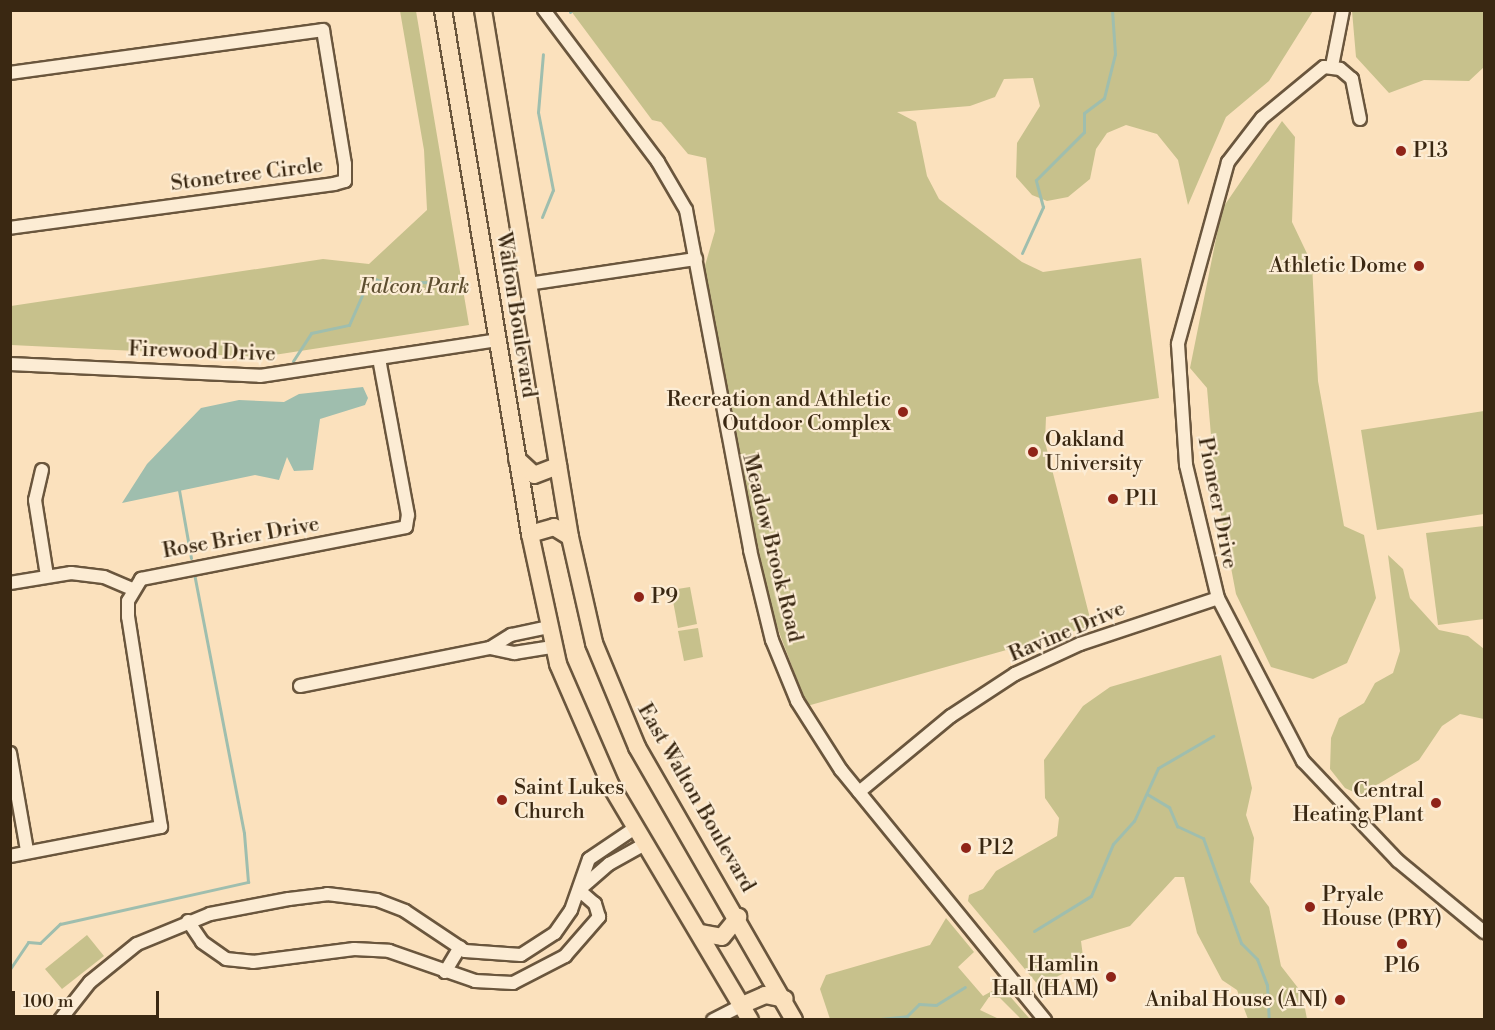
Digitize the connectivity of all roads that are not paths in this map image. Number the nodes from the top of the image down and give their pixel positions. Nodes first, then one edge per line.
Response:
1 (443, 10) edge
2 (483, 10) edge
3 (543, 10) edge
4 (1343, 10) edge
5 (1332, 66) junction
6 (10, 73) edge
7 (1360, 119) dead end
8 (10, 228) edge
9 (696, 259) junction
10 (528, 284) junction
11 (497, 340) junction
12 (379, 359) junction
13 (10, 364) edge
14 (517, 459) junction
15 (558, 466) junction
16 (42, 470) dead end
17 (530, 534) junction
18 (570, 537) junction
19 (47, 576) junction
20 (10, 583) edge
21 (132, 589) junction
22 (580, 590) joint
23 (1218, 598) junction
24 (548, 627) junction
25 (553, 647) junction
26 (490, 648) junction
27 (300, 686) dead end
28 (10, 753) edge
29 (859, 792) junction
30 (635, 828) junction
31 (645, 844) junction
32 (27, 850) junction
33 (600, 852) junction
34 (10, 856) edge
35 (609, 864) junction
36 (579, 890) junction
37 (738, 917) junction
38 (188, 921) junction
39 (1485, 932) edge
40 (699, 933) junction
41 (460, 947) junction
42 (445, 972) junction
43 (785, 999) junction
44 (746, 1012) edge
45 (60, 1020) edge
46 (713, 1020) edge
47 (794, 1020) edge
48 (1045, 1020) edge

1 - 11 main road, Walton Boulevard
2 - 10 main road, Walton Boulevard
3 - 9 street, Meadow Brook Road
4 - 5 street
5 - 7 street
5 - 23 street, Pioneer Drive
6 - 8 street, Stonetree Circle
9 - 10 street
9 - 29 street, Meadow Brook Road
10 - 15 main road, Walton Boulevard
11 - 12 street, Firewood Drive
11 - 14 main road, Walton Boulevard
12 - 13 street, Firewood Drive
12 - 21 street, Rose Brier Drive
14 - 15 main road
14 - 17 main road, Walton Boulevard
15 - 18 main road, Walton Boulevard
16 - 19 street
17 - 18 main road
17 - 24 main road, Walton Boulevard
18 - 22 main road, Walton Boulevard
19 - 20 street
19 - 21 street
21 - 32 street
22 - 37 main road, East Walton Boulevard
23 - 29 street, Ravine Drive
23 - 39 street, Pioneer Drive
24 - 25 main road
24 - 26 street
25 - 26 street
25 - 30 main road
26 - 27 street
28 - 32 street
29 - 48 street, Meadow Brook Road
30 - 31 main road
30 - 33 street
31 - 35 street
31 - 40 main road
32 - 34 street
33 - 35 street
33 - 36 street
35 - 36 street
36 - 41 street
36 - 42 street
37 - 40 main road
37 - 43 main road, East Walton Boulevard
38 - 41 street
38 - 42 street
38 - 45 street
40 - 44 main road
41 - 42 street
43 - 44 main road
43 - 47 main road, East Walton Boulevard
44 - 46 street

